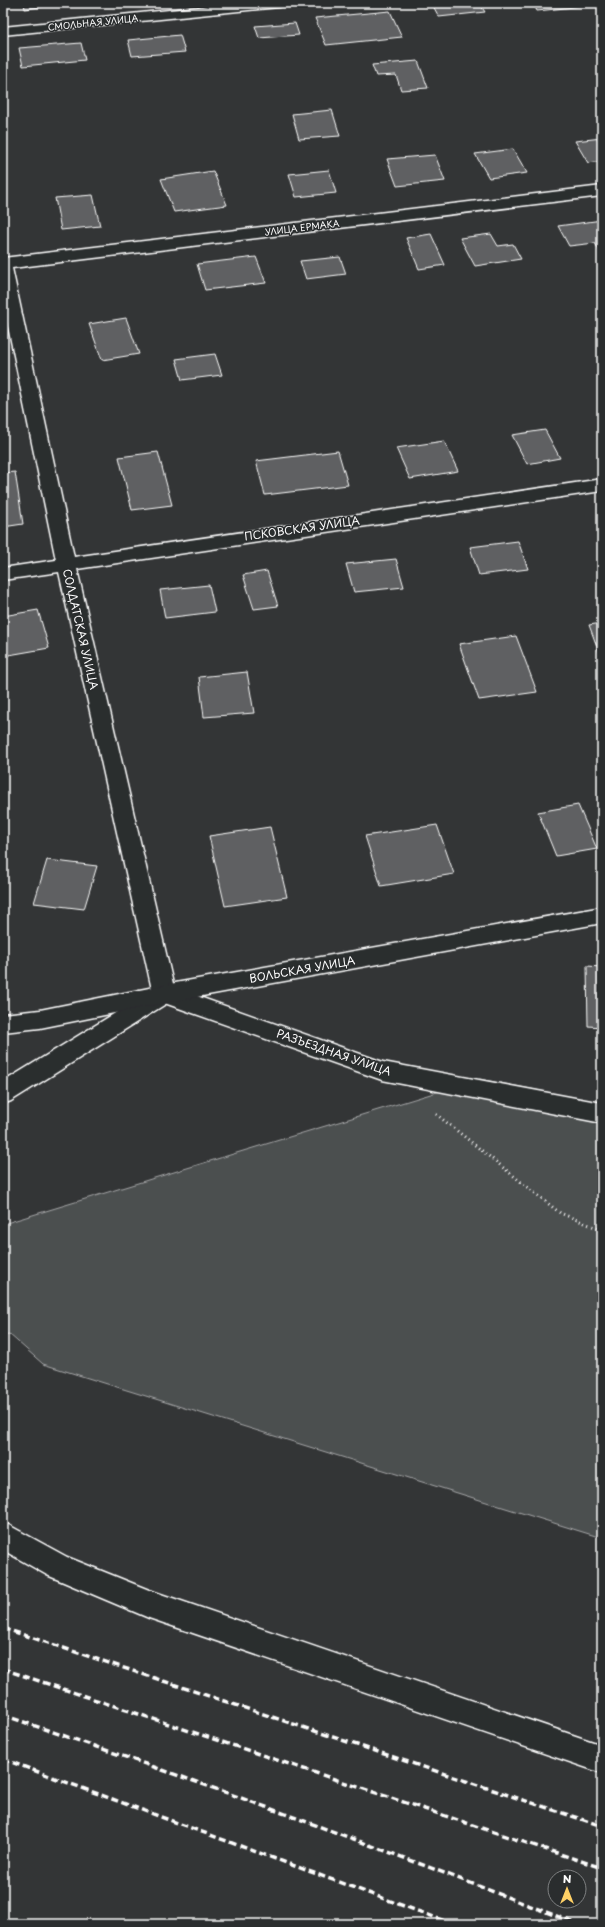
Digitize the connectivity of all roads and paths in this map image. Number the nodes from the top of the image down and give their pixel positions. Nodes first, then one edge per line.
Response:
1 (279, 3) edge
2 (3, 31) edge
3 (602, 191) edge
4 (3, 263) edge
5 (602, 485) edge
6 (66, 563) junction
7 (3, 574) edge
8 (602, 915) edge
9 (164, 994) junction
10 (3, 1022) edge
11 (3, 1094) edge
12 (431, 1110) dead end
13 (602, 1113) edge
14 (602, 1230) edge
15 (3, 1535) edge
16 (602, 1759) edge

1 - 2 street, СМОЛЬНАЯ УЛИЦА
3 - 4 street, УЛИЦА ЕРМАКА
4 - 6 street, СОЛДАТСКАЯ УЛИЦА
5 - 6 street, ПСКОВСКАЯ УЛИЦА
6 - 7 street, ПСКОВСКАЯ УЛИЦА
6 - 9 street, СОЛДАТСКАЯ УЛИЦА
8 - 9 street, ВОЛЬСКАЯ УЛИЦА
9 - 10 street, ВОЛЬСКАЯ УЛИЦА
9 - 11 street
9 - 13 street, РАЗЪЕЗДНАЯ УЛИЦА
12 - 14 path
15 - 16 street

